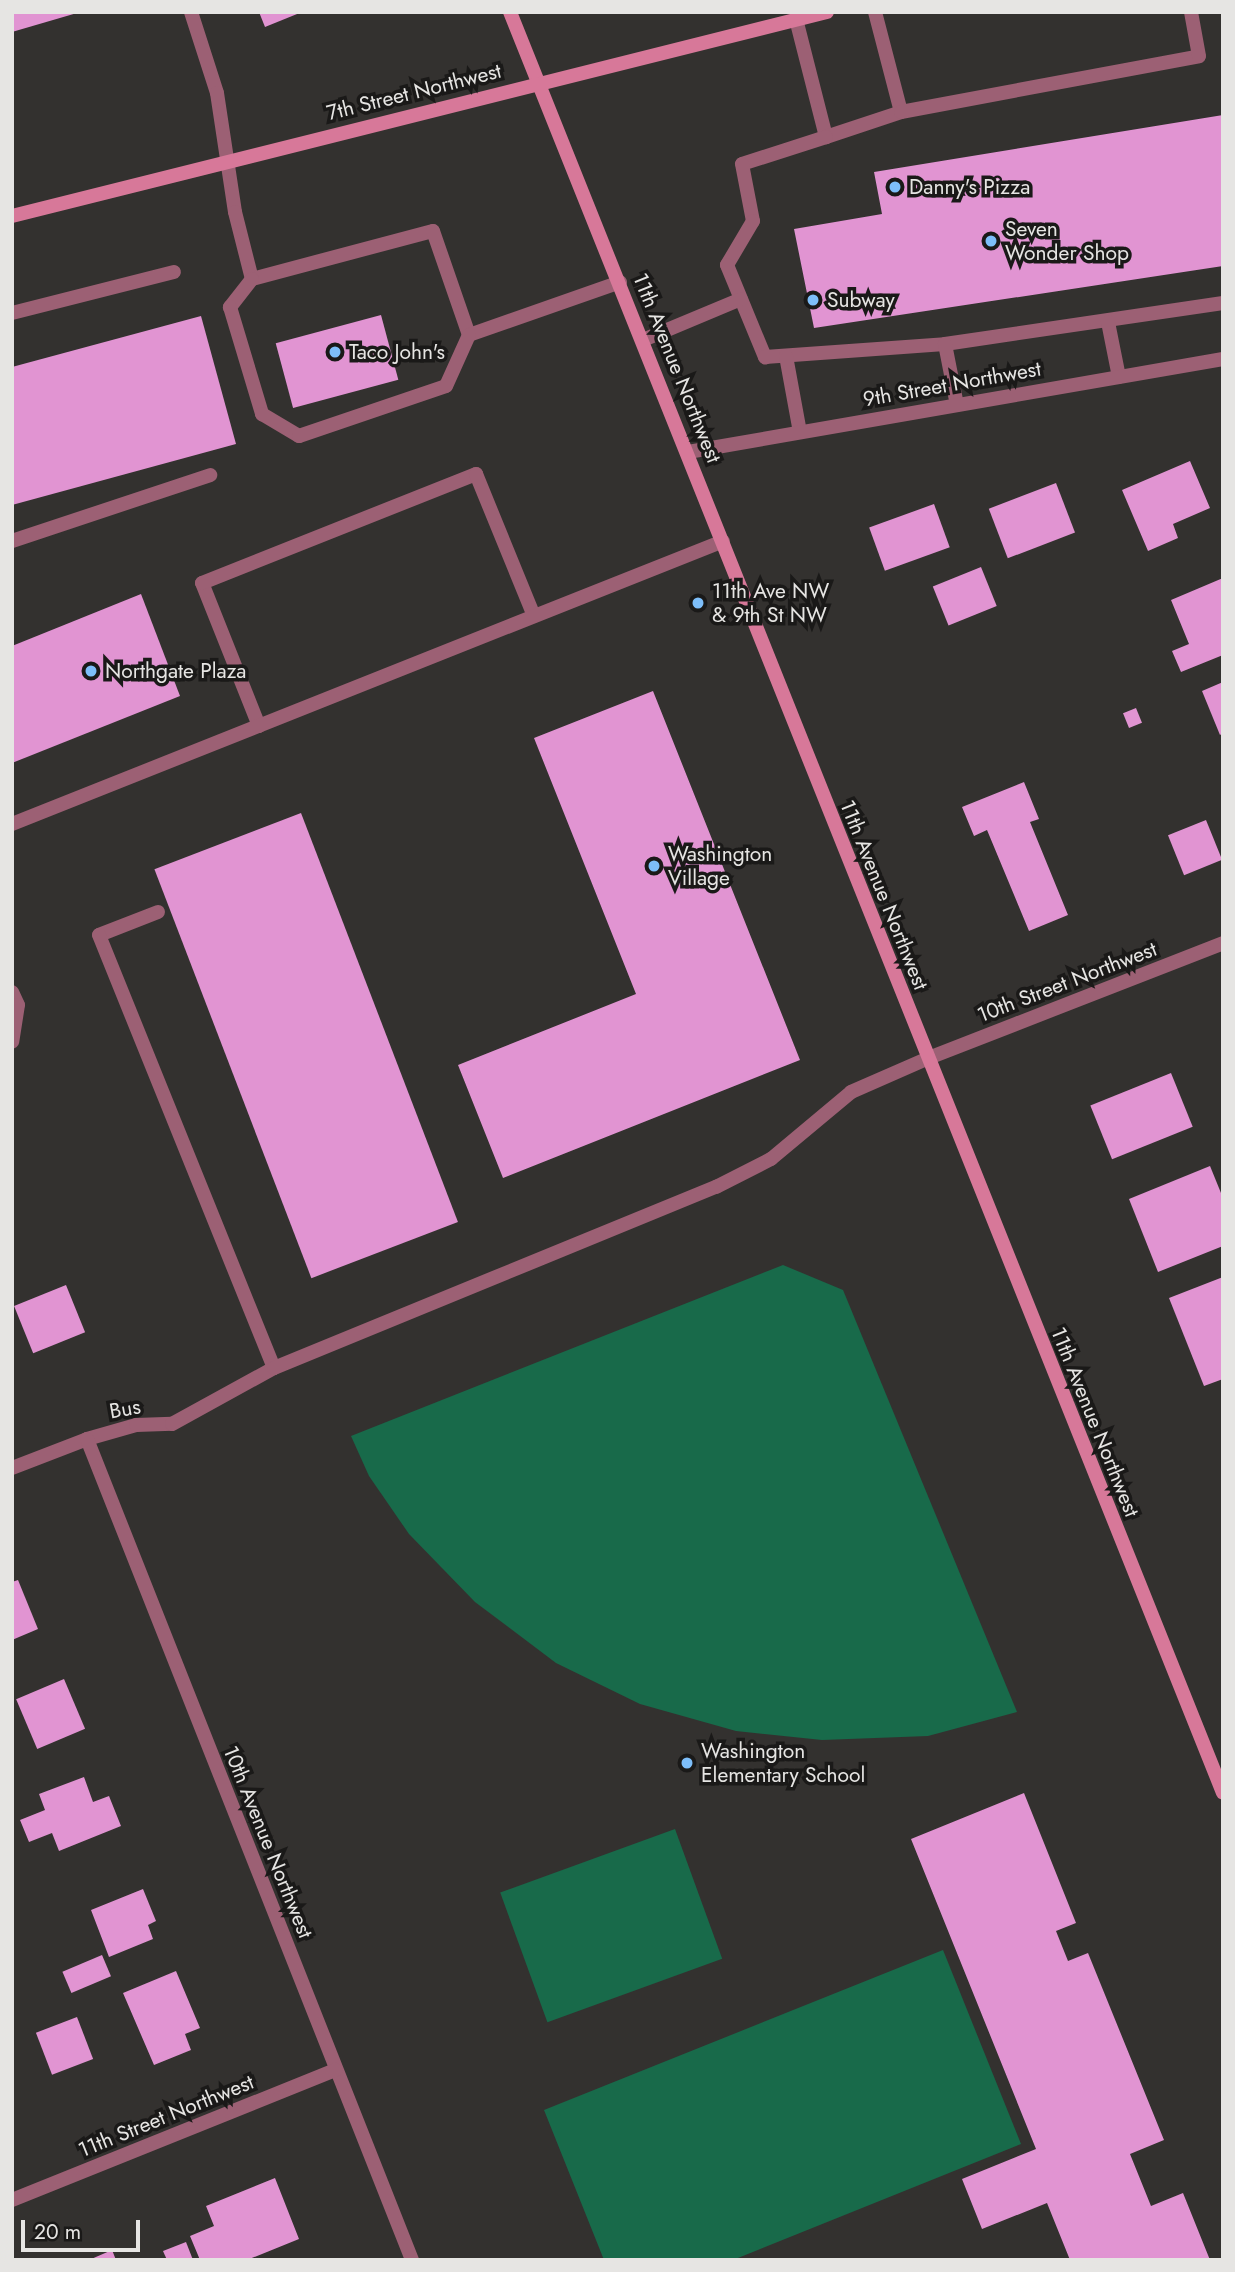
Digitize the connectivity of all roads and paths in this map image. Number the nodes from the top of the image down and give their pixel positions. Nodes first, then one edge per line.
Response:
1 (191, 12) edge
2 (510, 12) edge
3 (827, 12) edge
4 (875, 12) edge
5 (1191, 12) edge
6 (796, 19) junction
7 (540, 82) junction
8 (901, 112) junction
9 (826, 137) junction
10 (228, 160) junction
11 (12, 216) edge
12 (174, 272) dead end
13 (252, 279) junction
14 (620, 282) junction
15 (741, 299) junction
16 (1222, 305) edge
17 (12, 313) edge
18 (1108, 322) junction
19 (469, 335) junction
20 (643, 340) junction
21 (945, 344) junction
22 (786, 356) junction
23 (1223, 359) edge
24 (1119, 377) junction
25 (957, 405) junction
26 (800, 432) junction
27 (688, 452) junction
28 (209, 475) dead end
29 (12, 541) edge
30 (723, 541) junction
31 (534, 616) junction
32 (259, 726) junction
33 (12, 824) edge
34 (158, 912) dead end
35 (1223, 943) edge
36 (12, 992) edge
37 (12, 1042) edge
38 (926, 1059) junction
39 (274, 1368) junction
40 (172, 1424) joint
41 (87, 1438) junction
42 (12, 1468) edge
43 (1223, 1793) edge
44 (336, 2070) junction
45 (12, 2200) edge
46 (412, 2260) edge

1 - 10 street
2 - 7 main road, 11th Avenue Northwest
3 - 6 main road, 7th Street Northwest
4 - 8 street
5 - 8 street
6 - 7 main road, 7th Street Northwest
6 - 9 street
7 - 10 main road, 7th Street Northwest
7 - 14 main road, 11th Avenue Northwest
8 - 9 street
9 - 15 street
10 - 11 main road, 7th Street Northwest
10 - 13 street
12 - 17 street
13 - 19 street
13 - 19 street
14 - 19 street
14 - 20 main road, 11th Avenue Northwest
15 - 20 street
15 - 22 street
16 - 18 street
18 - 21 street
18 - 24 street
20 - 27 main road, 11th Avenue Northwest
21 - 22 street
21 - 25 street
22 - 26 street
23 - 24 street, 9th Street Northwest
24 - 25 street, 9th Street Northwest
25 - 26 street, 9th Street Northwest
26 - 27 street, 9th Street Northwest
27 - 30 main road, 11th Avenue Northwest
28 - 29 street
30 - 31 street
30 - 38 main road, 11th Avenue Northwest
31 - 32 street
31 - 32 street
32 - 33 street
34 - 39 street
35 - 38 street, 10th Street Northwest
36 - 37 street
38 - 39 street, 10th Street Northwest
38 - 43 main road, 11th Avenue Northwest
39 - 40 street, 10th Street Northwest
40 - 41 street, Bus
41 - 42 street
41 - 44 street, 10th Avenue Northwest
44 - 45 street, 11th Street Northwest
44 - 46 street, 10th Avenue Northwest

